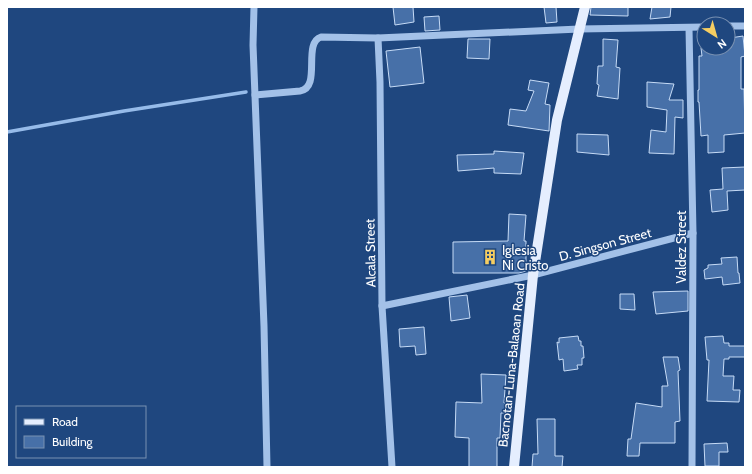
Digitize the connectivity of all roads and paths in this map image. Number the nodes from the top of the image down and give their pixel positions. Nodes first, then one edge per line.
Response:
1 (254, 7) edge
2 (585, 7) edge
3 (689, 28) junction
4 (696, 28) edge
5 (579, 29) junction
6 (378, 38) junction
7 (255, 95) junction
8 (693, 233) junction
9 (533, 275) junction
10 (382, 306) junction
11 (267, 467) edge
12 (392, 467) edge
13 (514, 467) edge
14 (692, 467) edge

1 - 7 street
2 - 5 main road, Bacnotan-Luna-Balaoan Road
3 - 4 street
3 - 5 street
3 - 8 street, Valdez Street
5 - 6 street
5 - 9 main road, Bacnotan-Luna-Balaoan Road
6 - 7 street
6 - 10 street, Alcala Street
7 - 11 street
8 - 9 street, D. Singson Street
8 - 14 street, Valdez Street
9 - 10 street, D. Singson Street
9 - 13 main road, Bacnotan-Luna-Balaoan Road
10 - 12 street, Alcala Street

